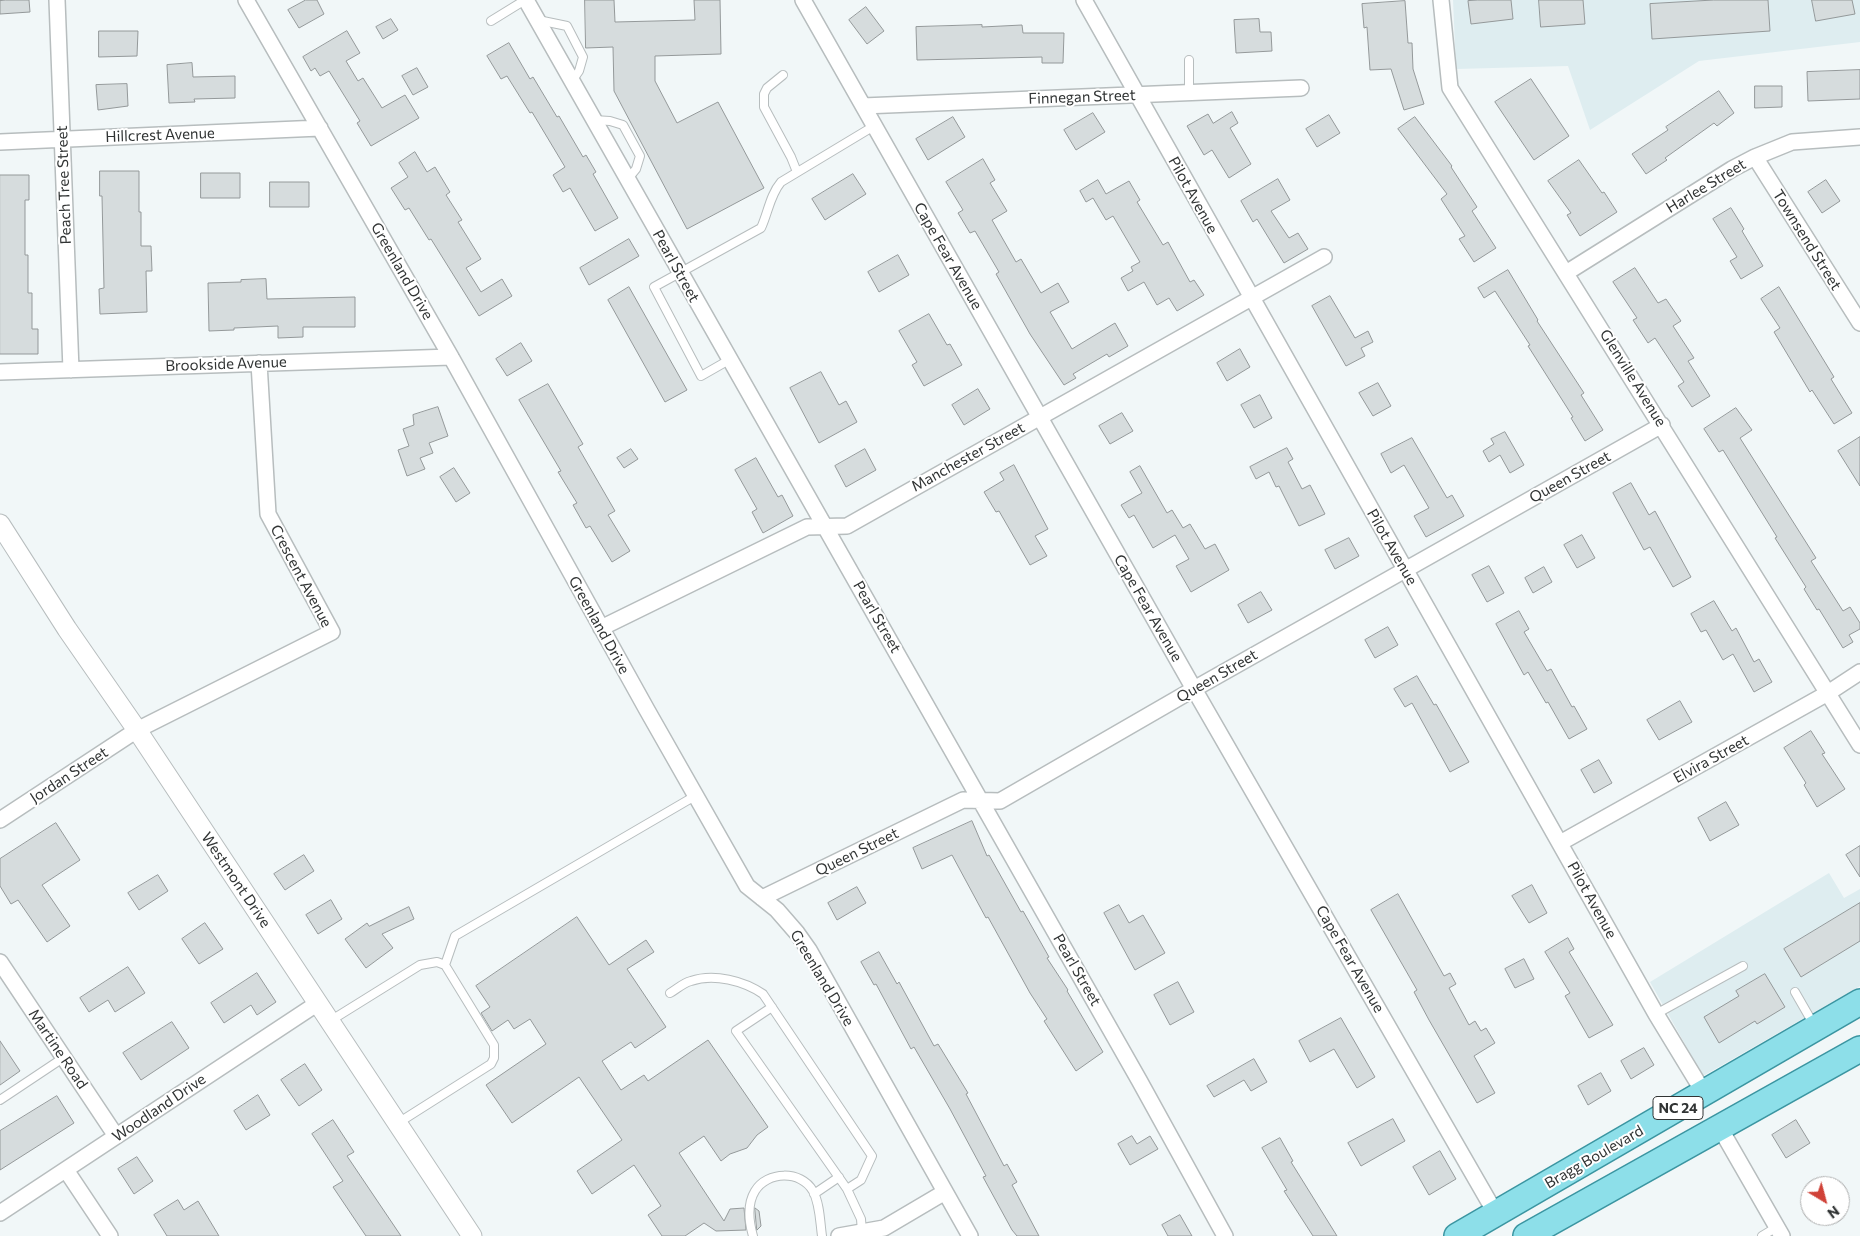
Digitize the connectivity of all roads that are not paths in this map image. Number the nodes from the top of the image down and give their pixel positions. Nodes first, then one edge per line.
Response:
1 (57, 0) edge
2 (246, 0) edge
3 (526, 0) edge
4 (803, 0) edge
5 (1085, 0) edge
6 (1441, 0) edge
7 (537, 20) junction
8 (491, 21) dead end
9 (1189, 60) dead end
10 (783, 75) dead end
11 (572, 81) junction
12 (1302, 88) dead end
13 (1189, 93) junction
14 (1137, 95) junction
15 (863, 106) junction
16 (594, 120) junction
17 (874, 126) junction
18 (320, 128) junction
19 (1860, 137) edge
20 (62, 139) junction
21 (0, 142) edge
22 (1755, 157) junction
23 (797, 172) junction
24 (627, 180) junction
25 (1324, 256) dead end
26 (1566, 273) junction
27 (680, 274) junction
28 (1252, 298) junction
29 (1860, 323) edge
30 (451, 357) junction
31 (729, 360) junction
32 (259, 363) junction
33 (71, 370) junction
34 (0, 372) edge
35 (1039, 417) junction
36 (1662, 425) junction
37 (0, 524) edge
38 (825, 526) junction
39 (1405, 570) junction
40 (601, 628) junction
41 (1860, 672) edge
42 (1194, 689) junction
43 (1828, 693) junction
44 (137, 730) junction
45 (1860, 745) edge
46 (695, 796) junction
47 (981, 800) junction
48 (0, 820) edge
49 (1560, 843) junction
50 (762, 898) junction
51 (0, 962) edge
52 (445, 965) junction
53 (1743, 966) dead end
54 (1795, 992) dead end
55 (670, 993) dead end
56 (318, 1002) junction
57 (1860, 1002) edge
58 (772, 1007) junction
59 (1656, 1014) junction
60 (330, 1021) junction
61 (1816, 1028) junction
62 (1860, 1032) edge
63 (1860, 1049) edge
64 (64, 1058) junction
65 (1823, 1069) junction
66 (1704, 1093) junction
67 (0, 1100) edge
68 (398, 1123) junction
69 (1720, 1128) junction
70 (116, 1136) junction
71 (66, 1170) junction
72 (839, 1177) junction
73 (847, 1189) junction
74 (945, 1192) junction
75 (814, 1194) junction
76 (0, 1213) edge
77 (1496, 1214) junction
78 (862, 1232) junction
79 (1780, 1232) edge
80 (110, 1236) edge
81 (472, 1236) edge
82 (753, 1236) edge
83 (822, 1236) edge
84 (839, 1236) edge
85 (970, 1236) edge
86 (1225, 1236) edge
87 (1457, 1236) edge
88 (1526, 1236) edge
89 (1762, 1236) edge

1 - 20 street, Peach Tree Street
2 - 18 street, Greenland Drive
3 - 7 street, Pearl Street
3 - 8 lane
4 - 15 street, Cape Fear Avenue
5 - 14 street, Pilot Avenue
6 - 26 street, Glenville Avenue
7 - 11 street, Pearl Street
7 - 11 lane
9 - 13 lane
10 - 23 lane
11 - 16 street, Pearl Street
12 - 13 street, Finnegan Street
13 - 14 street, Finnegan Street
14 - 15 street, Finnegan Street
14 - 28 street, Pilot Avenue
15 - 17 street, Cape Fear Avenue
16 - 24 street, Pearl Street
16 - 24 lane
17 - 23 lane
17 - 35 street, Cape Fear Avenue
18 - 20 street, Hillcrest Avenue
18 - 30 street, Greenland Drive
19 - 22 street, Harlee Street
20 - 21 street, Hillcrest Avenue
20 - 33 street, Peach Tree Street
22 - 26 street, Harlee Street
22 - 29 street, Townsend Street
23 - 27 lane
24 - 27 street, Pearl Street
25 - 28 street, Manchester Street
26 - 36 street, Glenville Avenue
27 - 31 street, Pearl Street
27 - 31 lane
28 - 35 street, Manchester Street
28 - 39 street, Pilot Avenue
30 - 32 street, Brookside Avenue
30 - 40 street, Greenland Drive
31 - 38 street, Pearl Street
32 - 33 street, Brookside Avenue
32 - 44 street, Crescent Avenue
33 - 34 street, Brookside Avenue
35 - 38 street, Manchester Street
35 - 42 street, Cape Fear Avenue
36 - 39 street, Queen Street
36 - 43 street, Glenville Avenue
37 - 44 street, Westmont Drive
38 - 40 street, Manchester Street
38 - 47 street, Pearl Street
39 - 42 street, Queen Street
39 - 49 street, Pilot Avenue
40 - 46 street, Greenland Drive
41 - 43 street, Elvira Street
42 - 47 street, Queen Street
42 - 77 street, Cape Fear Avenue
43 - 45 street, Glenville Avenue
43 - 49 street, Elvira Street
44 - 48 street, Jordan Street
44 - 56 street, Westmont Drive
46 - 50 street, Greenland Drive
46 - 52 lane
47 - 50 street, Queen Street
47 - 86 street, Pearl Street
49 - 59 street, Pilot Avenue
50 - 74 street, Greenland Drive
51 - 64 street, Martine Road
52 - 60 lane
52 - 68 lane
53 - 59 lane
54 - 61 lane
55 - 58 lane
56 - 60 street, Westmont Drive
56 - 70 street, Woodland Drive
57 - 61 main road, Bragg Boulevard / NC 24
58 - 72 lane
58 - 73 lane
59 - 66 street, Pilot Avenue
60 - 68 street, Westmont Drive
61 - 66 main road, Bragg Boulevard / NC 24
62 - 65 main road
63 - 65 main road, NC 24
64 - 67 lane
64 - 70 street, Martine Road
65 - 69 main road, NC 24
66 - 77 main road, Bragg Boulevard / NC 24
68 - 81 street, Westmont Drive
69 - 79 street
69 - 88 main road, NC 24
70 - 71 street, Woodland Drive
71 - 76 street, Woodland Drive
71 - 80 street
72 - 73 lane
72 - 75 lane
73 - 78 lane
74 - 78 street
74 - 85 street, Greenland Drive
75 - 82 lane
75 - 83 lane
77 - 87 main road, Bragg Boulevard / NC 24
78 - 84 street
79 - 89 lane

